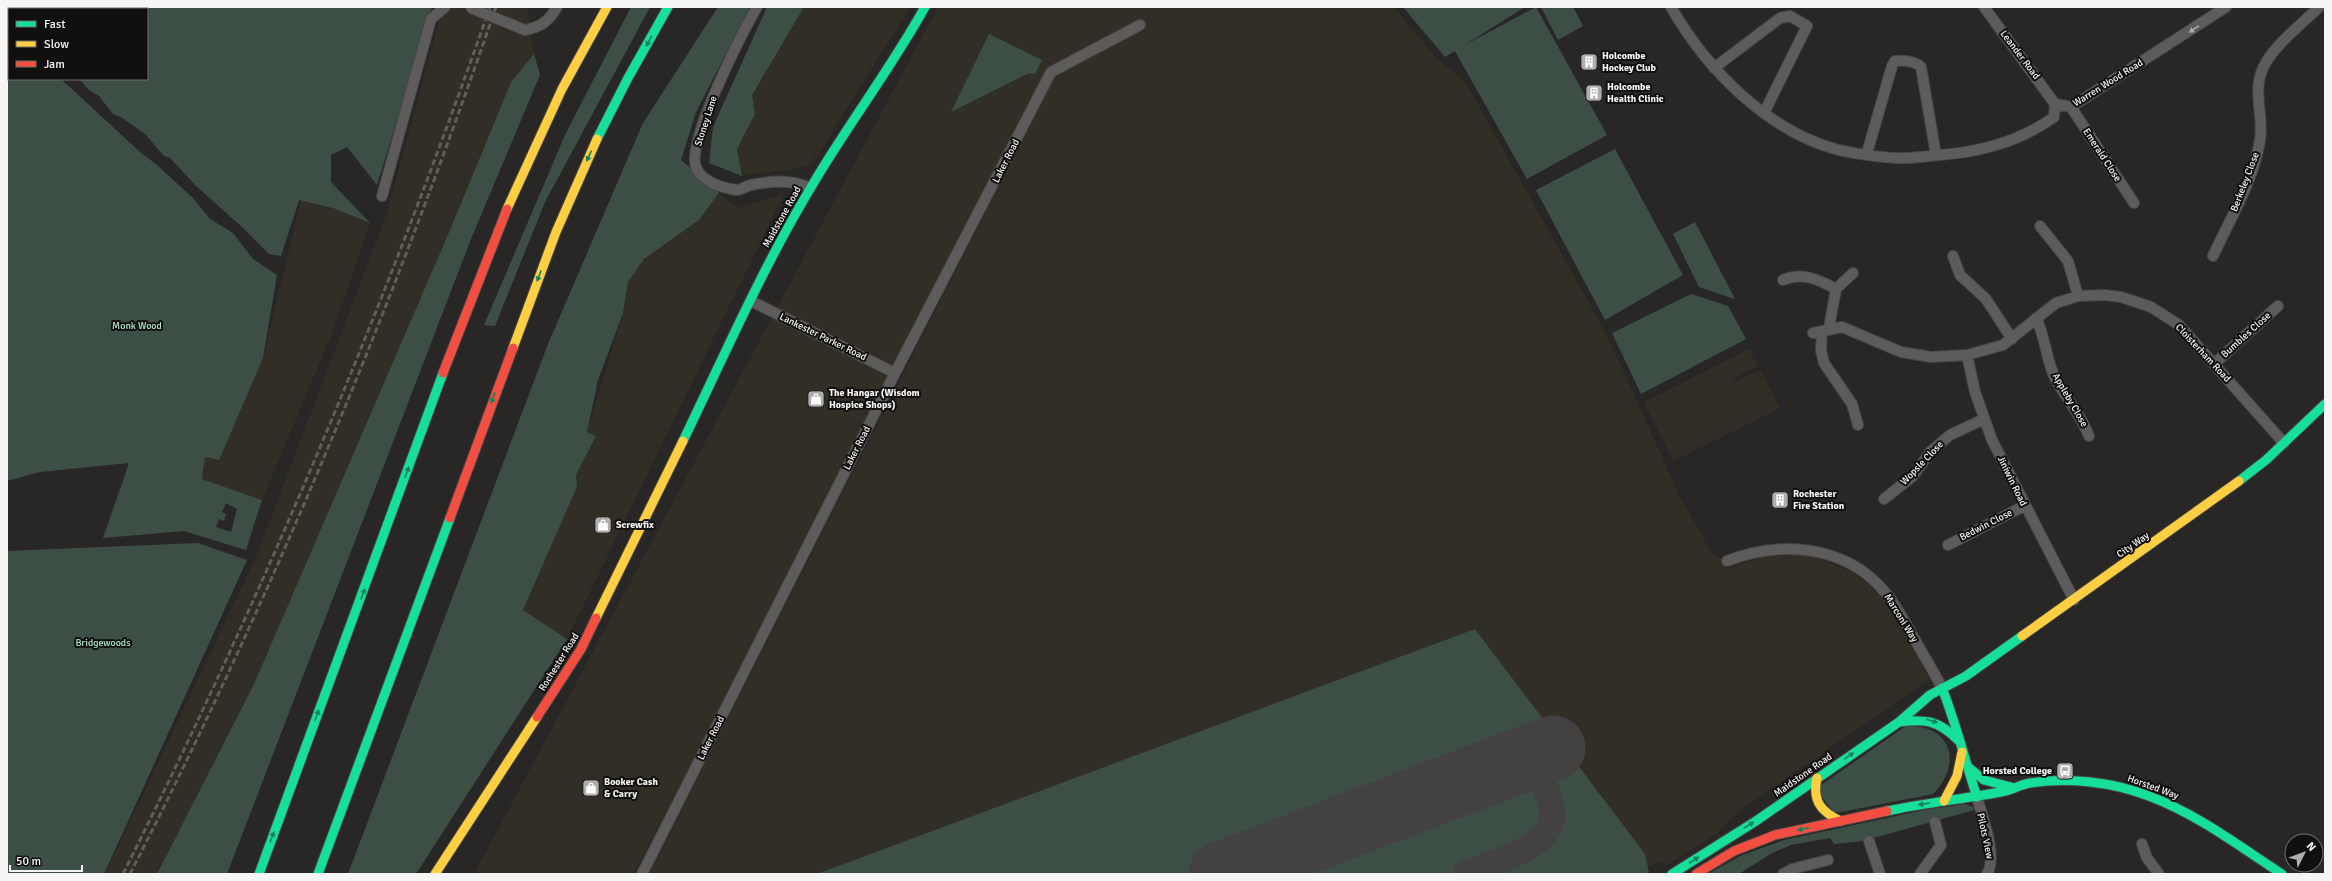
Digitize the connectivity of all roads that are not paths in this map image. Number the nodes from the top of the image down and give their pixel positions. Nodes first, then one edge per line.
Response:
1 (445, 7) edge
2 (470, 7) edge
3 (557, 7) edge
4 (607, 7) edge
5 (668, 7) edge
6 (757, 7) edge
7 (925, 7) edge
8 (1671, 7) edge
9 (1984, 7) edge
10 (2226, 7) edge
11 (2319, 7) edge
12 (1140, 25) dead end
13 (1714, 68) junction
14 (2056, 104) junction
15 (2071, 106) junction
16 (1764, 112) junction
17 (1867, 154) junction
18 (1936, 155) junction
19 (810, 188) junction
20 (382, 196) dead end
21 (2134, 203) dead end
22 (2040, 226) dead end
23 (1953, 256) dead end
24 (2213, 256) dead end
25 (1853, 273) dead end
26 (1783, 280) dead end
27 (1836, 288) junction
28 (2078, 296) junction
29 (751, 302) junction
30 (2278, 306) dead end
31 (2036, 318) junction
32 (1821, 331) junction
33 (2012, 339) junction
34 (1968, 355) junction
35 (2214, 364) junction
36 (895, 373) junction
37 (2325, 404) edge
38 (1984, 419) junction
39 (1858, 425) dead end
40 (2089, 436) dead end
41 (2284, 443) junction
42 (679, 448) joint
43 (1884, 499) dead end
44 (2024, 506) junction
45 (1948, 545) dead end
46 (1727, 562) dead end
47 (2074, 600) junction
48 (1966, 676) junction
49 (1942, 688) junction
50 (1960, 689) dead end
51 (1956, 699) dead end
52 (1953, 716) junction
53 (1899, 722) junction
54 (1958, 740) junction
55 (1962, 752) junction
56 (1967, 766) junction
57 (1817, 778) junction
58 (2011, 787) junction
59 (1977, 797) junction
60 (1944, 801) junction
61 (1841, 821) junction
62 (1935, 822) dead end
63 (1868, 841) dead end
64 (2142, 844) dead end
65 (1828, 860) dead end
66 (1793, 871) edge
67 (259, 874) edge
68 (318, 874) edge
69 (434, 874) edge
70 (642, 874) edge
71 (1672, 874) edge
72 (1696, 874) edge
73 (1782, 874) edge
74 (1880, 874) edge
75 (1920, 874) edge
76 (1987, 874) edge
77 (2159, 874) edge
78 (2282, 874) edge

1 - 20 street
2 - 3 street, bridge
67 -> 4 main road
5 -> 68 main road
6 - 19 street, Stoney Lane
7 - 19 main road, Maidstone Road
8 - 13 street
9 - 14 street, Leander Road
10 -> 15 street, Warren Wood Road
11 - 24 street, Berkeley Close
12 - 36 street, Laker Road
13 - 16 street
13 - 16 street
14 - 15 street, Warren Wood Road
14 - 18 street
15 - 21 street, Emerald Close
16 - 17 street
17 - 18 street
17 - 18 street
19 - 29 main road, Maidstone Road
22 - 28 street
23 - 33 street
25 - 27 street
26 - 27 street
27 - 32 street
28 - 31 street, Cloisterham Road
28 - 35 street, Cloisterham Road
29 - 36 street, Lankester Parker Road
29 - 42 main road, Maidstone Road
30 - 35 street, Bumbles Close
31 - 33 street, Cloisterham Road
31 - 40 street, Appleby Close
32 - 34 street, Cloisterham Road
32 - 39 street
33 - 34 street, Cloisterham Road
34 - 38 street, Jiniwin Road
35 - 41 street, Cloisterham Road
36 - 70 street, Laker Road
37 - 41 main road, City Way
38 - 43 street, Wopsle Close
38 - 44 street, Jiniwin Road
41 - 47 main road, City Way
42 - 69 main road, Rochester Road
44 - 45 street, Bedwin Close
44 - 47 street, Jiniwin Road
46 - 49 street, Marconi Way
47 - 48 main road, City Way
48 - 49 main road, City Way
48 - 50 main road
49 - 52 main road
49 - 53 main road, Maidstone Road
51 - 52 main road
52 - 54 main road
53 -> 54 main road
57 -> 53 main road, Maidstone Road
54 - 55 main road
55 - 56 main road
55 - 60 main road
56 - 58 main road
56 - 59 main road
57 - 61 main road
71 -> 57 main road, Maidstone Road
58 - 59 main road, Horsted Way
58 - 78 main road, Horsted Way
59 - 60 main road
59 - 76 street, Pilots View
60 -> 61 main road
61 -> 72 main road
62 - 75 street
63 - 74 street
64 - 77 street
65 - 66 street
66 - 73 street

